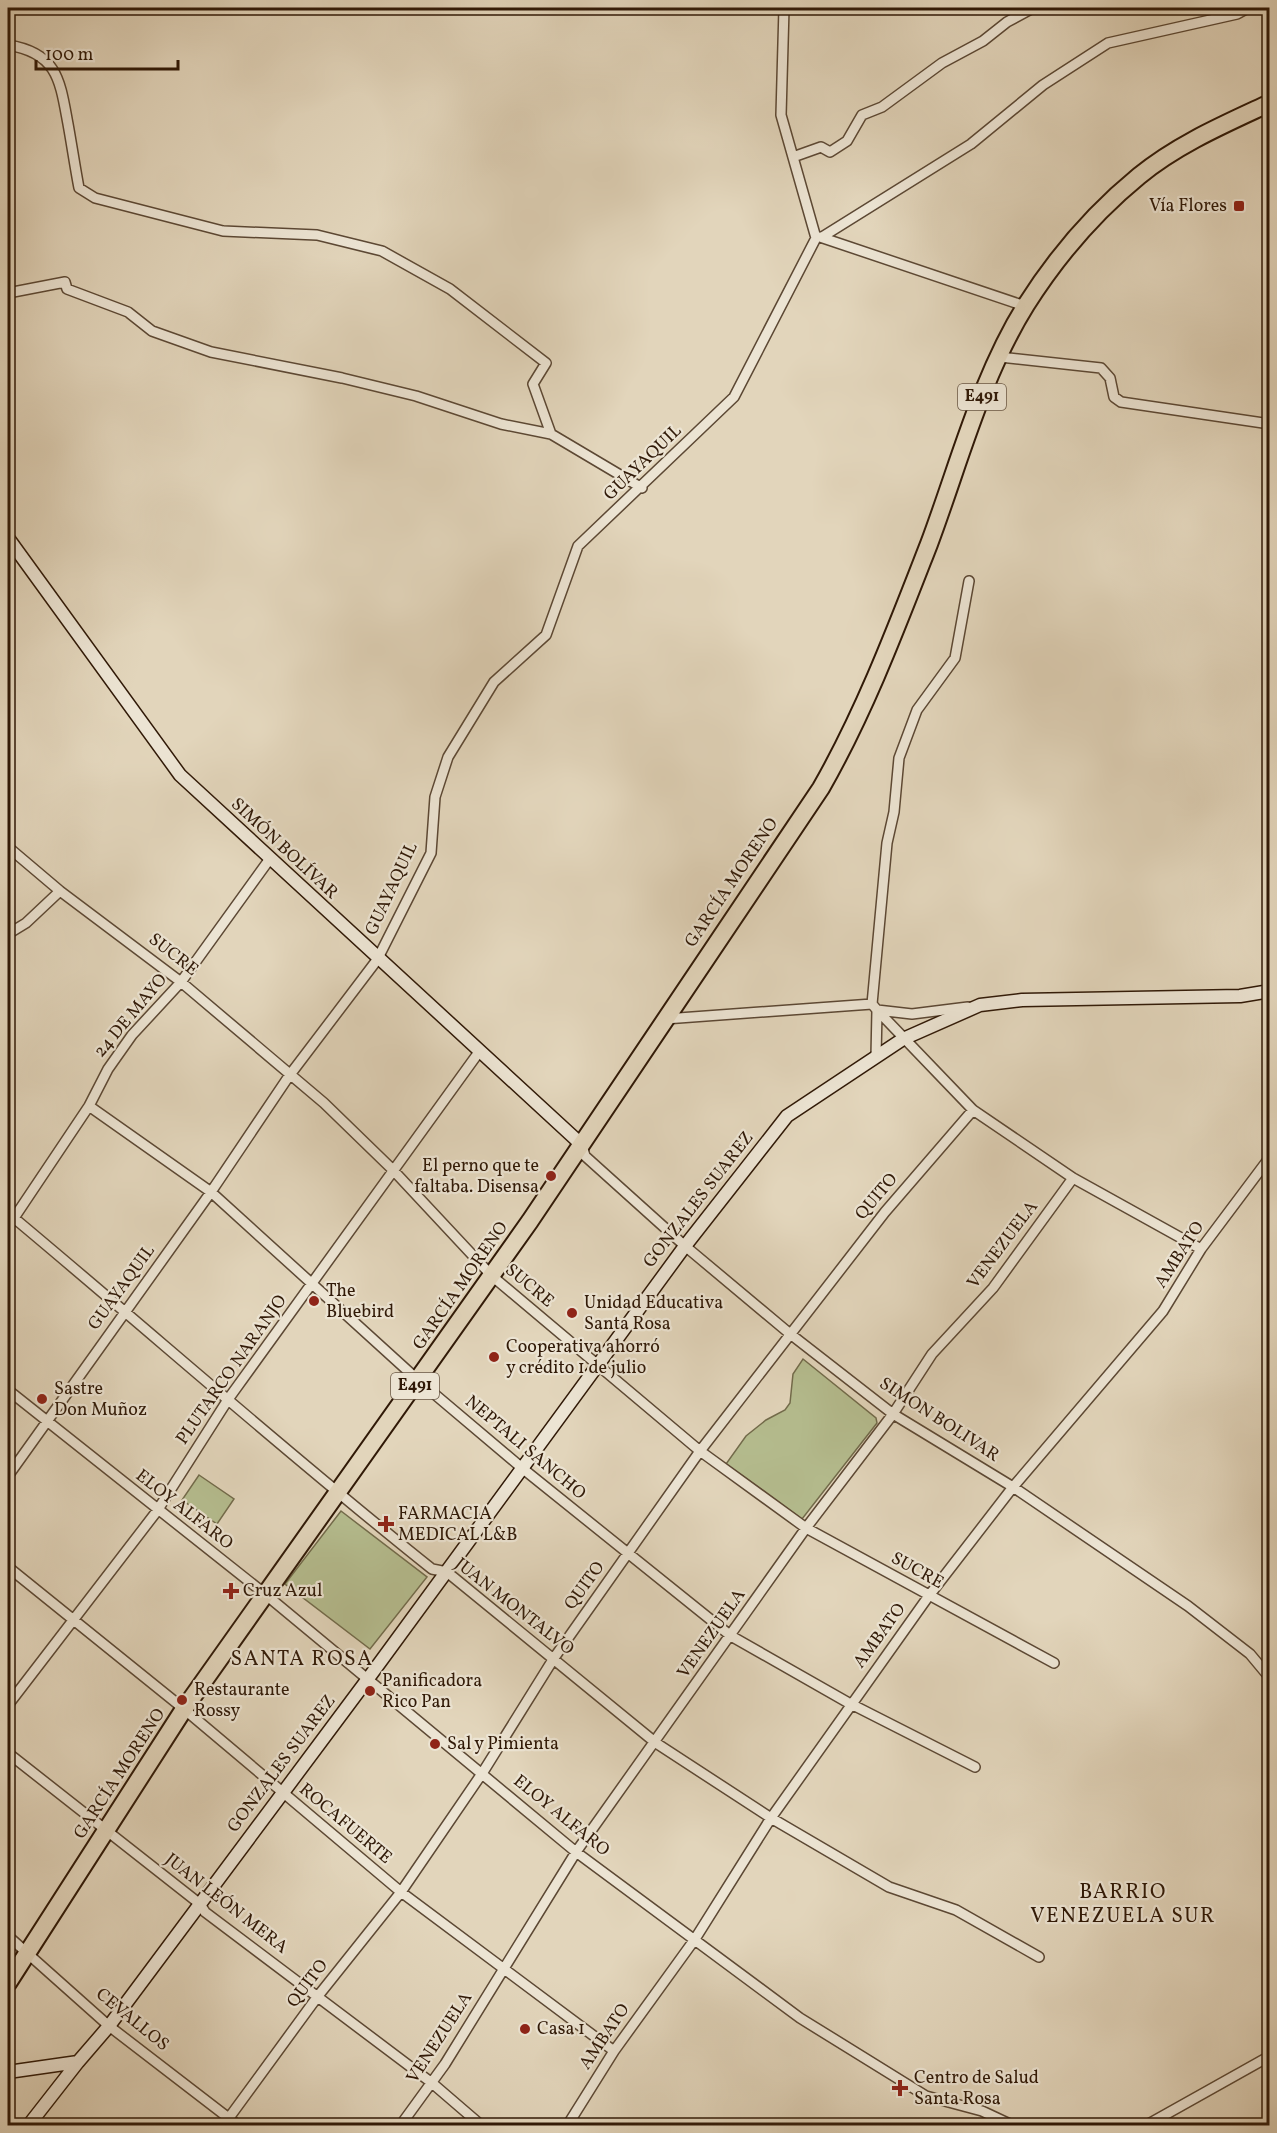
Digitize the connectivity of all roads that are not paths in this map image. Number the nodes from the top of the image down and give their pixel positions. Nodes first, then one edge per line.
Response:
1 (784, 8) edge
2 (1033, 8) edge
3 (1248, 8) edge
4 (8, 45) edge
5 (1269, 103) edge
6 (793, 157) junction
7 (819, 237) junction
8 (8, 293) edge
9 (1025, 306) junction
10 (1000, 357) junction
11 (1269, 424) edge
12 (551, 434) junction
13 (642, 488) junction
14 (8, 538) edge
15 (969, 581) dead end
16 (8, 847) edge
17 (269, 860) junction
18 (60, 891) junction
19 (8, 934) edge
20 (377, 960) junction
21 (181, 982) junction
22 (1269, 991) edge
23 (980, 1005) junction
24 (875, 1007) junction
25 (664, 1019) junction
26 (903, 1040) junction
27 (479, 1052) junction
28 (876, 1057) junction
29 (289, 1076) junction
30 (89, 1106) junction
31 (973, 1110) junction
32 (582, 1145) junction
33 (1269, 1157) edge
34 (393, 1170) junction
35 (1073, 1178) junction
36 (211, 1192) junction
37 (14, 1218) junction
38 (8, 1227) edge
39 (685, 1246) junction
40 (1201, 1249) junction
41 (492, 1276) junction
42 (311, 1285) junction
43 (126, 1311) junction
44 (789, 1333) junction
45 (597, 1365) junction
46 (419, 1381) junction
47 (8, 1390) edge
48 (229, 1398) junction
49 (893, 1414) junction
50 (47, 1422) junction
51 (700, 1451) junction
52 (522, 1468) junction
53 (8, 1476) edge
54 (1013, 1487) junction
55 (337, 1494) junction
56 (157, 1510) junction
57 (806, 1528) junction
58 (628, 1555) junction
59 (8, 1567) edge
60 (447, 1572) junction
61 (265, 1594) junction
62 (928, 1597) junction
63 (75, 1620) junction
64 (731, 1636) junction
65 (554, 1658) junction
66 (1054, 1663) dead end
67 (1269, 1678) edge
68 (368, 1680) junction
69 (852, 1704) junction
70 (8, 1705) edge
71 (184, 1709) junction
72 (656, 1743) junction
73 (8, 1753) edge
74 (975, 1767) dead end
75 (483, 1772) junction
76 (283, 1793) junction
77 (771, 1818) junction
78 (106, 1832) junction
79 (576, 1852) junction
80 (400, 1892) junction
81 (200, 1904) junction
82 (8, 1936) edge
83 (695, 1939) junction
84 (28, 1952) junction
85 (1039, 1957) dead end
86 (504, 1970) junction
87 (8, 1983) edge
88 (318, 1996) junction
89 (109, 2025) junction
90 (614, 2051) junction
91 (1269, 2056) edge
92 (78, 2062) junction
93 (8, 2072) edge
94 (432, 2083) junction
95 (226, 2121) edge
96 (28, 2126) edge
97 (239, 2126) edge
98 (400, 2126) edge
99 (482, 2126) edge
100 (567, 2126) edge
101 (1014, 2126) edge
102 (1145, 2126) edge

1 - 6 street
2 - 6 street
3 - 7 street
4 - 12 street
5 - 9 highway, E491
6 - 7 street
7 - 9 street
7 - 13 street, GUAYAQUIL
8 - 12 street
9 - 10 highway, E491
10 - 11 street
10 - 25 highway, GARCÍA MORENO / E491
12 - 13 street
13 - 20 street, GUAYAQUIL
14 - 17 street, SIMÓN BOLÍVAR
15 - 24 street
16 - 18 street, SUCRE
17 - 20 street, SIMÓN BOLÍVAR
17 - 21 street, 24 DE MAYO
18 - 19 street
18 - 21 street, SUCRE
20 - 27 street, SIMÓN BOLÍVAR
20 - 29 street, GUAYAQUIL
21 - 29 street, SUCRE
21 - 30 street, 24 DE MAYO
22 - 23 street, GONZALES SUAREZ
23 - 24 street
23 - 26 street, GONZALES SUAREZ
24 - 25 street
24 - 26 street
24 - 28 street
25 - 32 highway, GARCÍA MORENO / E491
26 - 28 street, GONZALES SUAREZ
26 - 31 street
27 - 32 street, SIMÓN BOLÍVAR
27 - 34 street, PLUTARCO NARANJO
28 - 39 street, GONZALES SUAREZ
29 - 34 street, SUCRE
29 - 36 street, GUAYAQUIL
30 - 36 street, NEPTALI SANCHO
30 - 37 street, 24 DE MAYO
31 - 35 street
31 - 44 street, QUITO
32 - 39 street, SIMON BOLIVAR
32 - 41 highway, GARCÍA MORENO / E491
33 - 40 street, AMBATO
34 - 41 street, SUCRE
34 - 42 street, PLUTARCO NARANJO
35 - 40 street
35 - 49 street, VENEZUELA
36 - 42 street, NEPTALI SANCHO
36 - 43 street, GUAYAQUIL
37 - 38 street, 24 DE MAYO
37 - 43 street, JUAN MONTALVO
39 - 44 street, SIMON BOLIVAR
39 - 45 street, GONZALES SUAREZ
40 - 54 street, AMBATO
41 - 45 street, SUCRE
41 - 46 highway, GARCÍA MORENO / E491
42 - 46 street, NEPTALI SANCHO
42 - 48 street, PLUTARCO NARANJO
43 - 48 street, JUAN MONTALVO
43 - 50 street, GUAYAQUIL
44 - 49 street, SIMON BOLIVAR
44 - 51 street, QUITO
45 - 51 street, SUCRE
45 - 52 street, GONZALES SUAREZ
46 - 52 street, NEPTALI SANCHO
46 - 55 highway, GARCÍA MORENO / E491
47 - 50 street, ELOY ALFARO
48 - 55 street, JUAN MONTALVO
48 - 56 street, PLUTARCO NARANJO
49 - 54 street, SIMON BOLIVAR
49 - 57 street, VENEZUELA
50 - 53 street, GUAYAQUIL
50 - 56 street, ELOY ALFARO
51 - 57 street, SUCRE
51 - 58 street, QUITO
52 - 58 street, NEPTALI SANCHO
52 - 60 street, GONZALES SUAREZ
54 - 62 street, AMBATO
54 - 67 street, SIMON BOLIVAR
55 - 60 street, JUAN MONTALVO
55 - 61 highway, GARCÍA MORENO / E491
56 - 61 street, ELOY ALFARO
56 - 63 street, PLUTARCO NARANJO
57 - 62 street, SUCRE
57 - 64 street, VENEZUELA
58 - 64 street, NEPTALI SANCHO
58 - 65 street, QUITO
59 - 63 street, ROCAFUERTE
60 - 65 street, JUAN MONTALVO
60 - 68 street, GONZALES SUAREZ
61 - 68 street, ELOY ALFARO
61 - 71 highway, GARCÍA MORENO / E491
62 - 66 street, SUCRE
62 - 69 street, AMBATO
63 - 70 street, PLUTARCO NARANJO
63 - 71 street, ROCAFUERTE
64 - 69 street, NEPTALI SANCHO
64 - 72 street, VENEZUELA
65 - 72 street, JUAN MONTALVO
65 - 75 street, QUITO
68 - 75 street, ELOY ALFARO
68 - 76 street, GONZALES SUAREZ
69 - 74 street, NEPTALI SANCHO
69 - 77 street, AMBATO
71 - 76 street, ROCAFUERTE
71 - 78 highway, GARCÍA MORENO / E491
72 - 77 street, JUAN MONTALVO
72 - 79 street, VENEZUELA
73 - 78 street, JUAN LEÓN MERA
75 - 79 street, ELOY ALFARO
75 - 80 street, QUITO
76 - 80 street, ROCAFUERTE
76 - 81 street, GONZALES SUAREZ
77 - 83 street, AMBATO
77 - 85 street, JUAN MONTALVO
78 - 81 street, JUAN LEÓN MERA
78 - 84 highway, GARCÍA MORENO / E491
79 - 83 street, ELOY ALFARO
79 - 86 street, VENEZUELA
80 - 86 street, ROCAFUERTE
80 - 88 street, QUITO
81 - 88 street, JUAN LEÓN MERA
81 - 89 street, GONZALES SUAREZ
82 - 84 street, CEVALLOS
83 - 90 street, AMBATO
83 - 101 street, ELOY ALFARO
84 - 87 highway, GARCÍA MORENO / E491
84 - 89 street, CEVALLOS
86 - 90 street, ROCAFUERTE
86 - 94 street, VENEZUELA
88 - 94 street, JUAN LEÓN MERA
88 - 95 street, QUITO
89 - 92 street, GONZALES SUAREZ
89 - 95 street, CEVALLOS
90 - 100 street, AMBATO
91 - 102 street
92 - 93 street
92 - 96 street, GONZALES SUAREZ
94 - 98 street, VENEZUELA
94 - 99 street, JUAN LEÓN MERA
95 - 97 street, CEVALLOS

